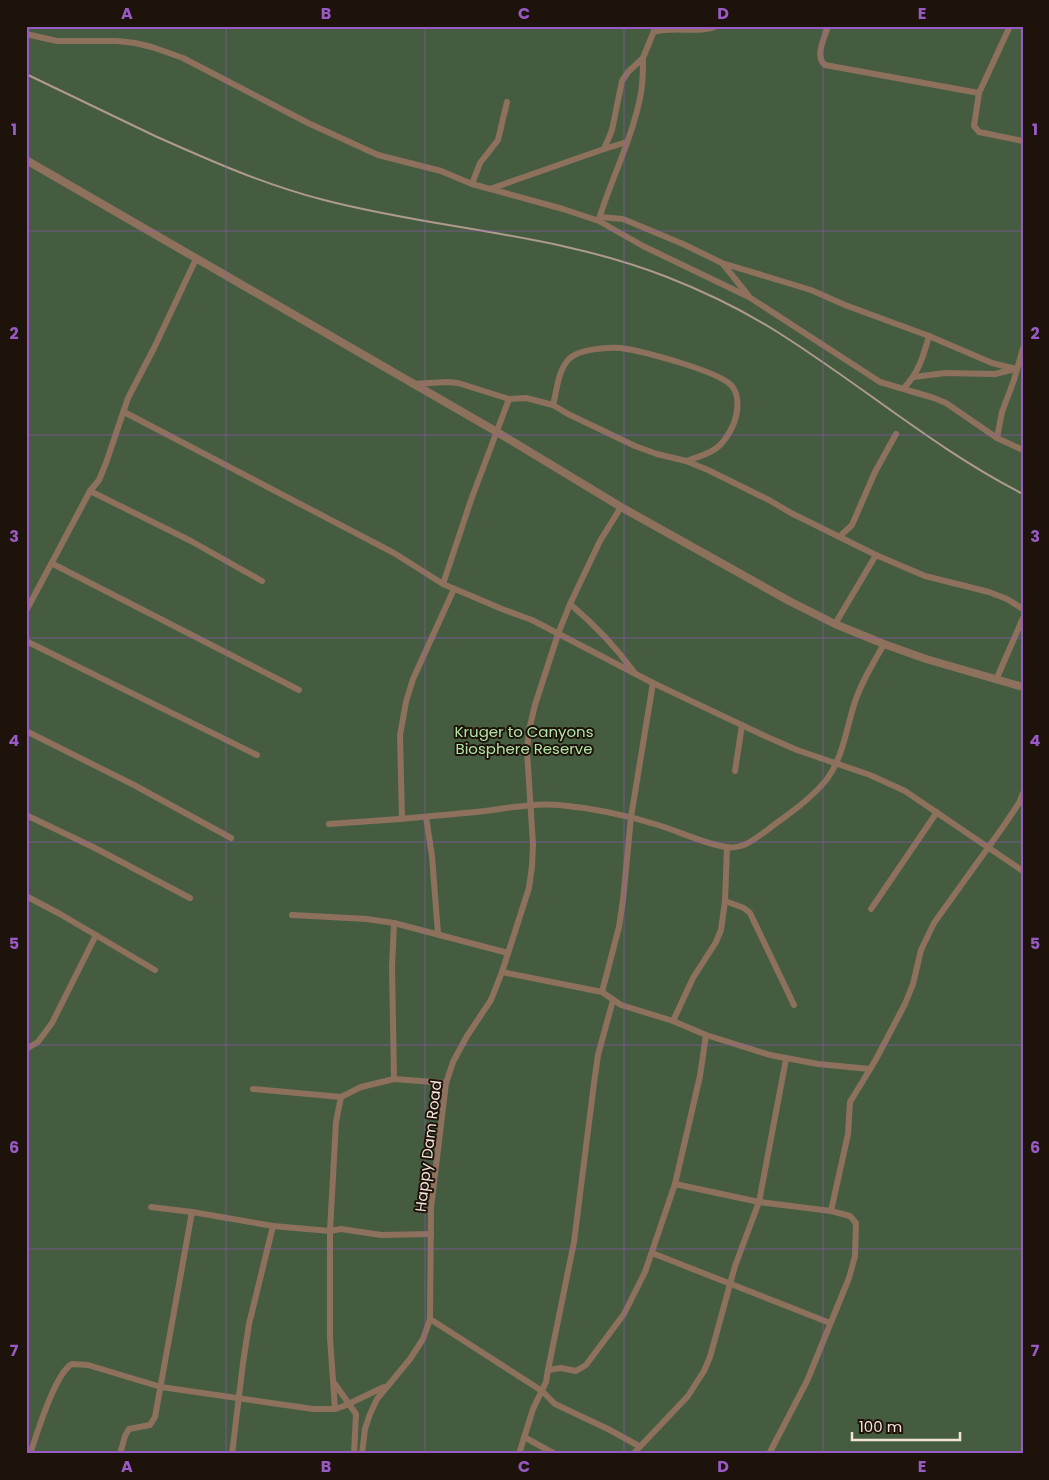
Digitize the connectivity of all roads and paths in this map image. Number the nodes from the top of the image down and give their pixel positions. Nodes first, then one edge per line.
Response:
1 (716, 26) edge
2 (828, 26) edge
3 (1010, 26) edge
4 (655, 29) edge
5 (26, 34) edge
6 (644, 58) junction
7 (979, 93) junction
8 (507, 102) dead end
9 (1023, 140) edge
10 (627, 142) junction
11 (604, 149) junction
12 (26, 160) edge
13 (472, 184) junction
14 (490, 189) junction
15 (599, 219) junction
16 (196, 259) junction
17 (722, 263) junction
18 (749, 297) junction
19 (929, 336) junction
20 (1023, 348) edge
21 (1016, 369) junction
22 (914, 377) junction
23 (410, 384) junction
24 (904, 388) junction
25 (510, 399) junction
26 (554, 405) junction
27 (124, 412) junction
28 (496, 432) junction
29 (896, 434) dead end
30 (997, 438) junction
31 (1023, 450) edge
32 (686, 461) junction
33 (90, 491) junction
34 (622, 508) junction
35 (839, 537) junction
36 (876, 555) junction
37 (53, 564) junction
38 (262, 581) dead end
39 (444, 584) junction
40 (454, 589) junction
41 (570, 604) junction
42 (1023, 609) edge
43 (26, 611) edge
44 (1023, 618) edge
45 (835, 624) junction
46 (558, 634) junction
47 (26, 640) edge
48 (884, 644) junction
49 (637, 675) junction
50 (996, 680) junction
51 (653, 684) junction
52 (1023, 687) edge
53 (299, 690) dead end
54 (742, 725) junction
55 (26, 731) edge
56 (257, 756) dead end
57 (836, 764) junction
58 (735, 771) dead end
59 (1023, 793) edge
60 (531, 806) junction
61 (937, 812) junction
62 (26, 815) edge
63 (426, 817) junction
64 (631, 818) junction
65 (402, 819) junction
66 (329, 824) dead end
67 (231, 838) dead end
68 (727, 847) junction
69 (988, 848) junction
70 (1023, 871) edge
71 (26, 896) edge
72 (190, 898) dead end
73 (725, 901) junction
74 (871, 909) dead end
75 (292, 915) dead end
76 (394, 923) junction
77 (438, 934) junction
78 (96, 935) junction
79 (508, 953) junction
80 (155, 970) dead end
81 (502, 972) junction
82 (602, 992) junction
83 (613, 1000) junction
84 (794, 1005) dead end
85 (673, 1021) junction
86 (706, 1035) junction
87 (26, 1049) edge
88 (786, 1059) junction
89 (870, 1069) junction
90 (394, 1079) junction
91 (446, 1083) junction
92 (253, 1090) dead end
93 (341, 1097) junction
94 (675, 1184) junction
95 (758, 1202) junction
96 (151, 1207) dead end
97 (831, 1211) junction
98 (192, 1212) junction
99 (273, 1226) junction
100 (330, 1231) junction
101 (431, 1234) junction
102 (652, 1253) junction
103 (731, 1283) junction
104 (430, 1319) junction
105 (830, 1323) junction
106 (548, 1370) junction
107 (334, 1383) junction
108 (388, 1385) junction
109 (161, 1387) junction
110 (542, 1391) junction
111 (240, 1398) junction
112 (349, 1404) junction
113 (335, 1409) junction
114 (524, 1437) junction
115 (639, 1446) junction
116 (30, 1454) edge
117 (120, 1454) edge
118 (232, 1454) edge
119 (354, 1454) edge
120 (362, 1454) edge
121 (519, 1454) edge
122 (555, 1454) edge
123 (632, 1454) edge
124 (769, 1454) edge

1 - 4 street
2 - 7 street
3 - 7 street
4 - 6 street
5 - 13 street
6 - 10 street
6 - 11 street
7 - 9 street
8 - 13 street
10 - 11 street
10 - 15 street
11 - 14 street
12 - 16 street
13 - 14 street
14 - 15 street
15 - 17 street
15 - 18 street
16 - 23 street
16 - 27 street
17 - 18 street
17 - 19 street
18 - 24 street
19 - 21 street
19 - 22 street
20 - 21 street
21 - 22 street
21 - 30 street
22 - 24 street
23 - 25 street
23 - 28 street
24 - 30 street
25 - 26 street
25 - 28 street
26 - 32 street
26 - 32 street
27 - 33 street
27 - 39 street
28 - 34 street
28 - 39 street
29 - 35 street
30 - 31 street
32 - 35 street
33 - 37 street
33 - 38 street
34 - 41 street, Happy Dam Road
34 - 45 street
35 - 36 street
36 - 42 street
36 - 45 street
37 - 43 street
37 - 53 street
39 - 40 street
40 - 46 street
40 - 65 street
41 - 46 street, Happy Dam Road
41 - 49 street
44 - 50 street
45 - 48 street
46 - 49 street
46 - 60 street, Happy Dam Road
47 - 56 street
48 - 50 street
48 - 57 street
49 - 51 street
50 - 52 street
51 - 54 street
51 - 64 street
54 - 57 street
54 - 58 street
55 - 67 street
57 - 61 street
57 - 68 street
59 - 69 street
60 - 63 street
60 - 64 street
60 - 79 street, Happy Dam Road
61 - 69 street
61 - 74 street
62 - 72 street
63 - 65 street
63 - 77 street
64 - 68 street
64 - 82 street
65 - 66 street
68 - 73 street
69 - 70 street
69 - 89 street
71 - 78 street
73 - 84 street
73 - 85 street
75 - 76 street
76 - 77 street
76 - 90 street
77 - 79 street
78 - 80 street
78 - 87 street
79 - 81 street, Happy Dam Road
81 - 82 street
81 - 91 street, Happy Dam Road
82 - 83 street
83 - 85 street
83 - 106 street
85 - 86 street
86 - 88 street
86 - 94 street
88 - 89 street
88 - 95 street
89 - 97 street
90 - 91 street
90 - 93 street
91 - 101 street, Happy Dam Road
92 - 93 street
93 - 100 street
94 - 95 street
94 - 102 street
95 - 97 street
95 - 103 street
96 - 98 street
97 - 105 street
98 - 99 street
98 - 109 street
99 - 100 street
99 - 111 street
100 - 101 street
100 - 107 street
101 - 104 street, Happy Dam Road
102 - 103 street
102 - 106 street
103 - 105 street
103 - 115 street
104 - 108 street, Happy Dam Road
104 - 110 street
105 - 124 street
106 - 110 street
107 - 112 street
107 - 113 street
108 - 112 street
108 - 120 street, Happy Dam Road
109 - 111 street
109 - 116 street
109 - 117 street
110 - 114 street
110 - 115 street
111 - 113 street
111 - 118 street
112 - 113 street
112 - 119 street
114 - 121 street
114 - 122 street
115 - 123 street

